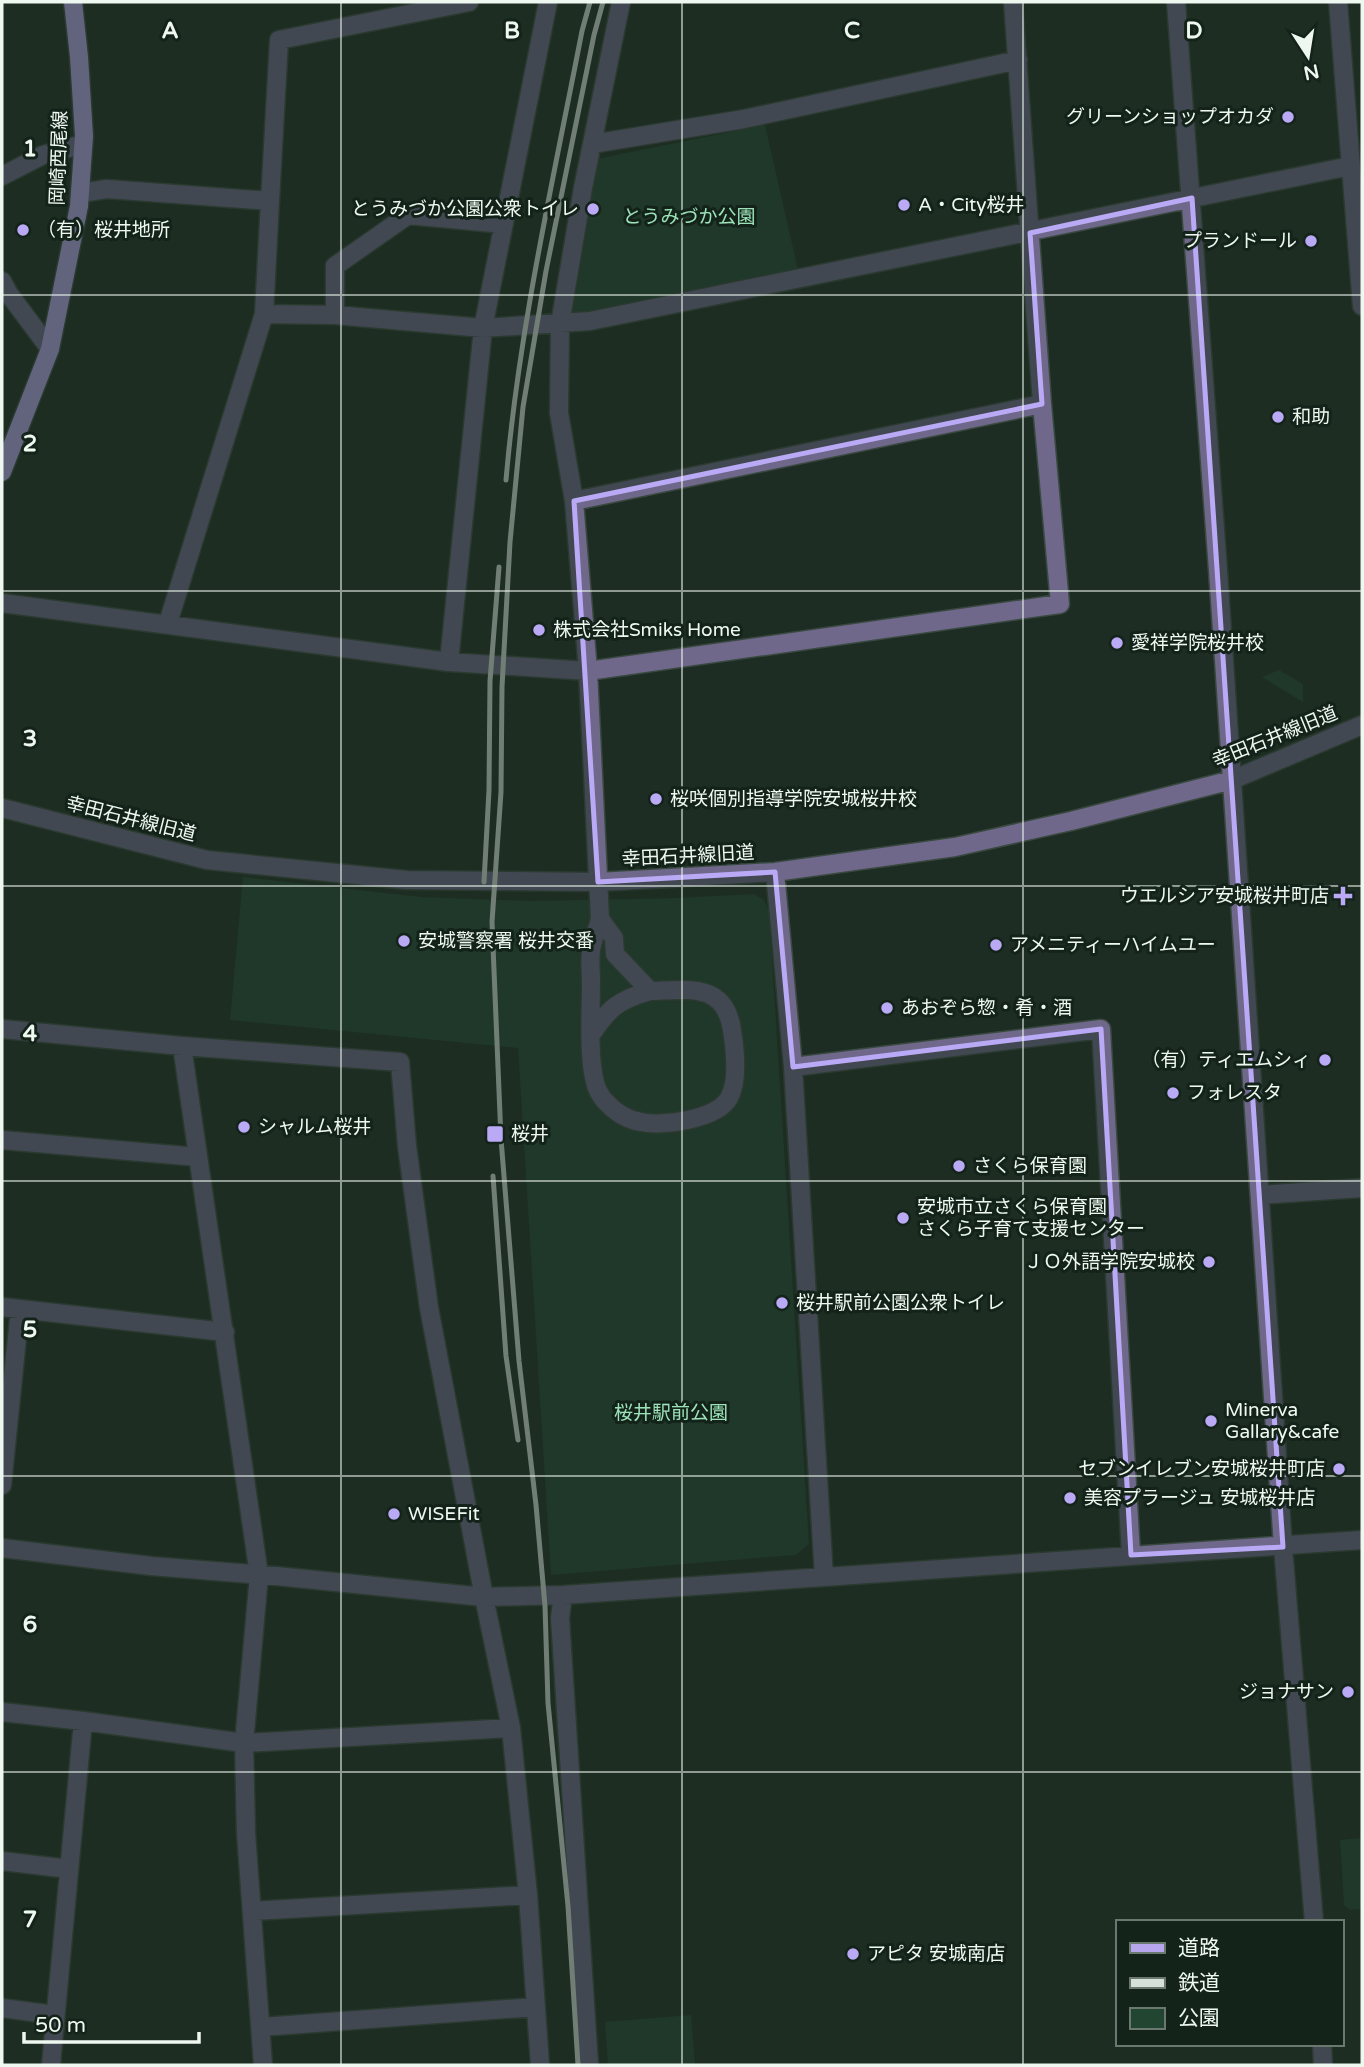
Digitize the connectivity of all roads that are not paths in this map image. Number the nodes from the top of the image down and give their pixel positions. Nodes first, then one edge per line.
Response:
1 (73, 2) edge
2 (469, 2) edge
3 (548, 2) edge
4 (621, 2) edge
5 (1013, 2) edge
6 (1176, 2) edge
7 (1338, 2) edge
8 (1017, 60) junction
9 (83, 144) junction
10 (592, 144) junction
11 (1350, 166) junction
12 (2, 176) edge
13 (80, 193) junction
14 (1192, 198) junction
15 (270, 201) junction
16 (504, 224) junction
17 (1030, 233) junction
18 (2, 281) edge
19 (1362, 306) edge
20 (264, 314) junction
21 (335, 316) junction
22 (560, 324) junction
23 (483, 328) junction
24 (50, 349) junction
25 (1042, 404) junction
26 (2, 472) edge
27 (574, 501) junction
28 (2, 603) edge
29 (168, 623) junction
30 (449, 662) junction
31 (588, 671) junction
32 (1362, 725) edge
33 (1232, 780) junction
34 (2, 808) edge
35 (775, 872) junction
36 (598, 882) junction
37 (600, 919) junction
38 (650, 991) junction
39 (2, 1029) edge
40 (591, 1035) junction
41 (182, 1046) junction
42 (793, 1067) junction
43 (2, 1140) edge
44 (198, 1157) junction
45 (1362, 1188) edge
46 (1260, 1195) junction
47 (11, 1308) edge
48 (225, 1332) junction
49 (2, 1485) edge
50 (1362, 1540) edge
51 (1283, 1547) junction
52 (2, 1548) edge
53 (1131, 1555) junction
54 (259, 1575) junction
55 (824, 1577) junction
56 (563, 1595) junction
57 (484, 1597) junction
58 (2, 1712) edge
59 (83, 1721) junction
60 (511, 1728) junction
61 (244, 1743) junction
62 (2, 1861) edge
63 (69, 1869) junction
64 (528, 1895) junction
65 (252, 1911) junction
66 (1314, 1920) edge
67 (535, 2007) junction
68 (2, 2008) edge
69 (55, 2015) junction
70 (261, 2028) junction
71 (1322, 2046) edge
72 (51, 2065) edge
73 (263, 2065) edge
74 (540, 2065) edge
75 (589, 2065) edge
76 (1323, 2065) edge

1 - 9 main road, 岡崎西尾線
2 - 15 street
3 - 16 street
4 - 10 street
5 - 8 street
6 - 14 street
7 - 11 street
8 - 10 street
8 - 17 street
9 - 12 street
9 - 13 main road, 岡崎西尾線
10 - 22 street
11 - 14 street
11 - 19 street
13 - 15 street
13 - 24 main road, 岡崎西尾線
14 - 17 street
14 - 33 street
15 - 20 street
16 - 21 street
16 - 23 street
17 - 22 street
17 - 25 street
18 - 24 street
20 - 21 street
20 - 29 street
21 - 23 street
22 - 23 street
22 - 27 street
23 - 30 street
24 - 26 main road, 岡崎西尾線
25 - 27 street
25 - 31 street
27 - 31 street
28 - 29 street
29 - 30 street
30 - 31 street
31 - 36 street
32 - 33 street, 幸田石井線旧道
33 - 35 street, 幸田石井線旧道
33 - 46 street
34 - 36 street, 幸田石井線旧道
35 - 36 street, 幸田石井線旧道
35 - 42 street
36 - 37 street
37 - 38 street
37 - 40 street
38 - 40 street
38 - 40 street
39 - 41 street
41 - 44 street
41 - 57 street
42 - 53 street
42 - 55 street
43 - 44 street
44 - 48 street
45 - 46 street
46 - 51 street
47 - 48 street
47 - 49 street
48 - 54 street
50 - 51 street
51 - 53 street
51 - 66 street
52 - 54 street
53 - 55 street
54 - 57 street
54 - 61 street
55 - 56 street
56 - 57 street
56 - 75 street
57 - 60 street
58 - 59 street
59 - 61 street
59 - 63 street
60 - 61 street
60 - 64 street
61 - 65 street
62 - 63 street
63 - 69 street
64 - 65 street
64 - 67 street
65 - 70 street
67 - 70 street
67 - 74 street
68 - 69 street
69 - 72 street
70 - 73 street
71 - 76 street

